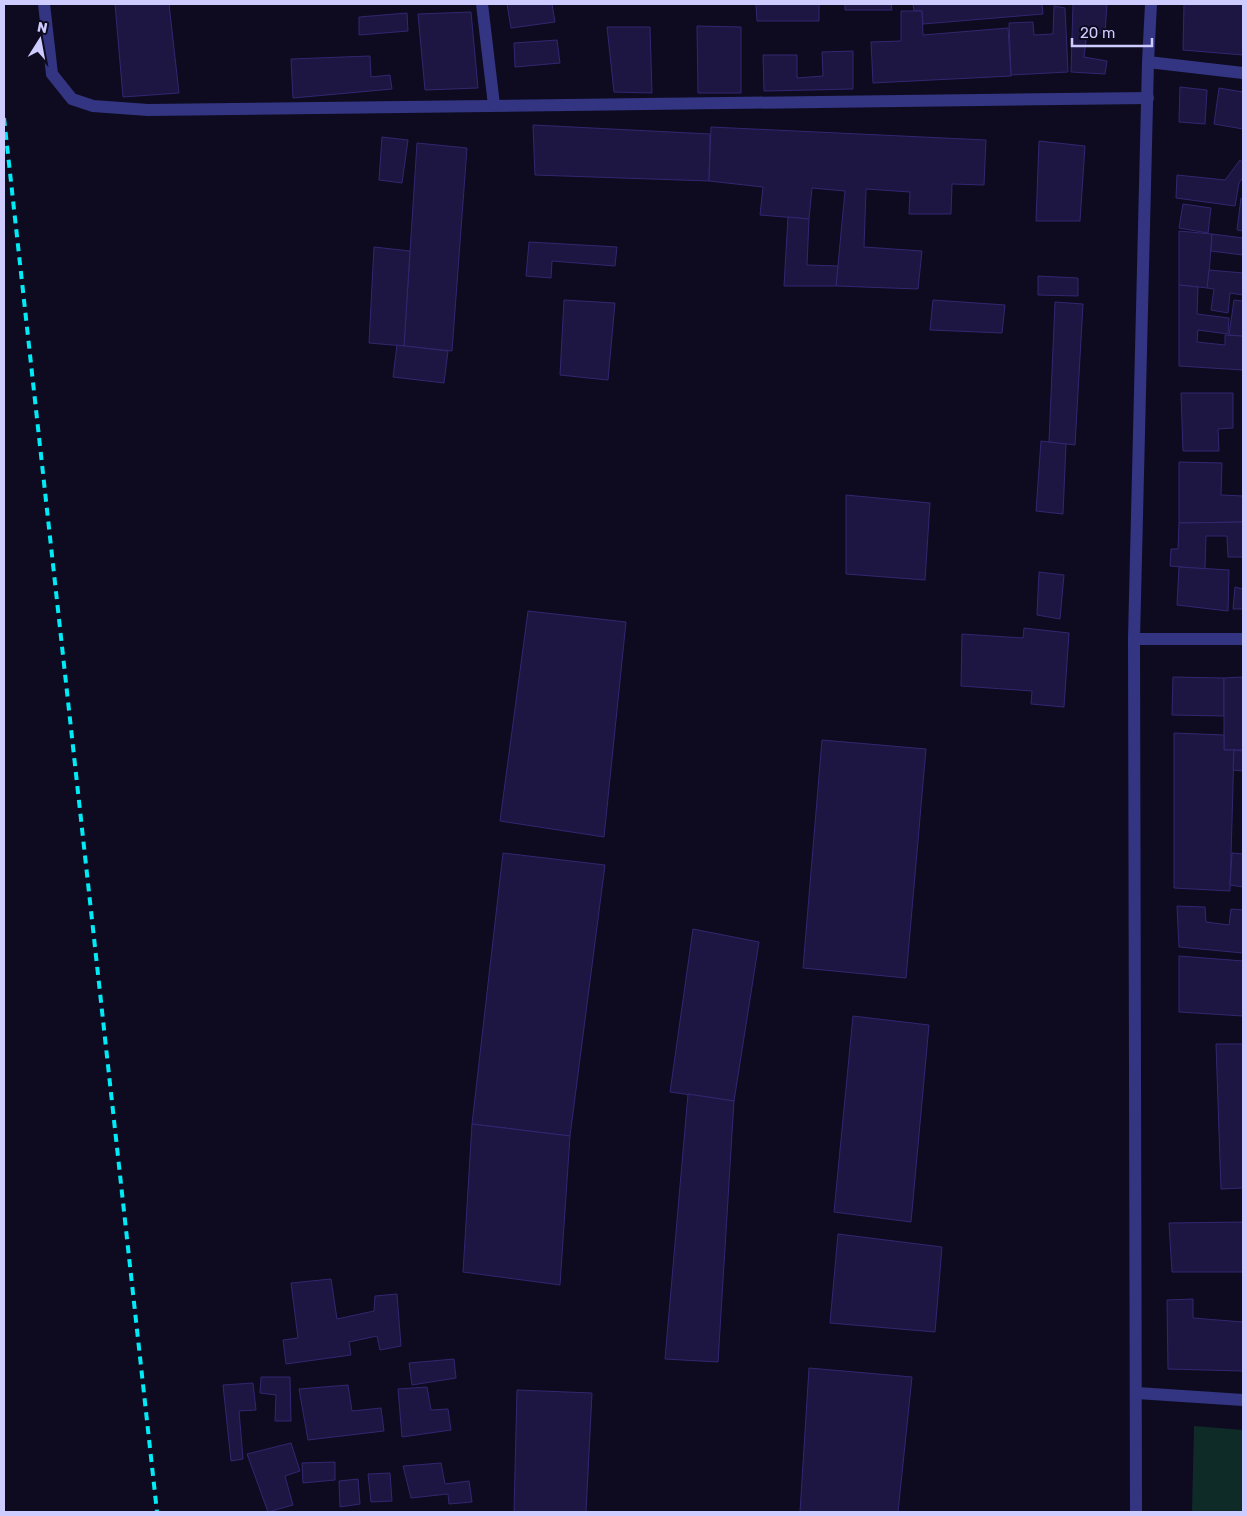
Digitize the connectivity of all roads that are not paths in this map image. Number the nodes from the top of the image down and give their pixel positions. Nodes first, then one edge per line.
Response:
1 (44, 4) edge
2 (482, 4) edge
3 (1151, 4) edge
4 (1148, 62) junction
5 (1243, 72) edge
6 (1148, 98) junction
7 (494, 105) junction
8 (1243, 638) edge
9 (1134, 639) junction
10 (1137, 1393) junction
11 (1243, 1400) edge
12 (1136, 1512) edge

1 - 7 street
2 - 7 street
3 - 4 street
4 - 5 street
4 - 6 street
6 - 7 street
6 - 9 street
8 - 9 street
9 - 10 street
10 - 11 street
10 - 12 street

